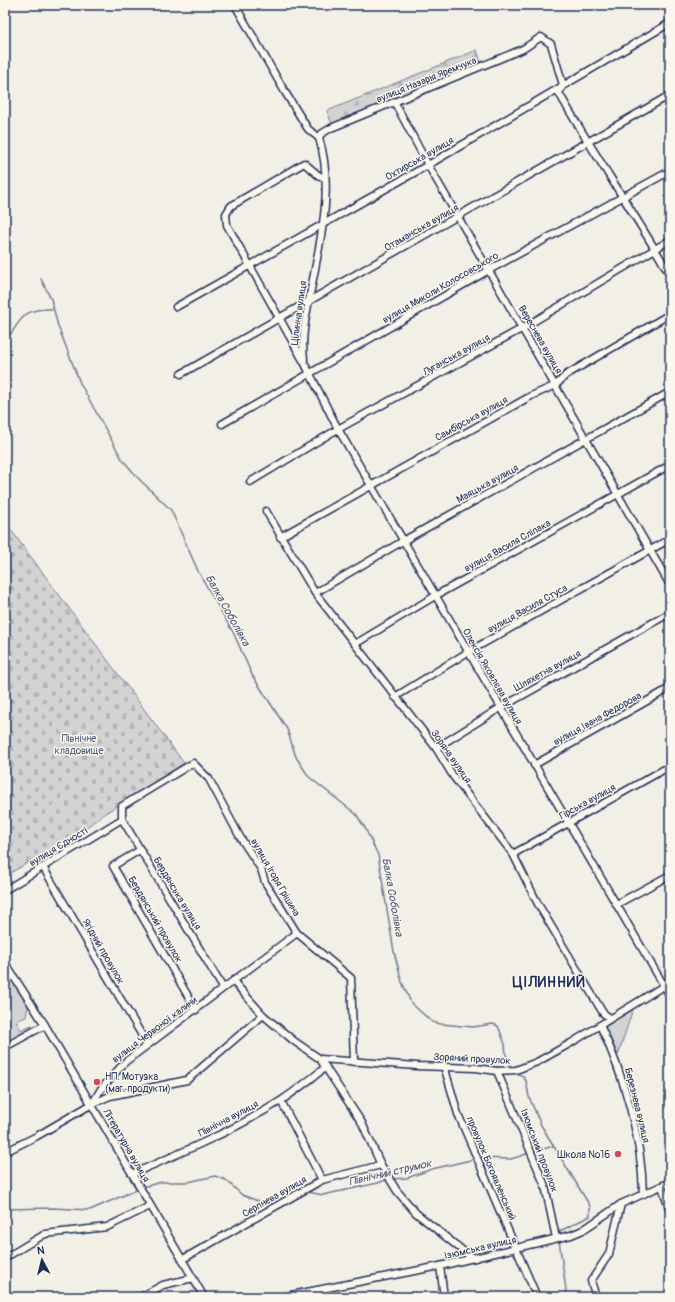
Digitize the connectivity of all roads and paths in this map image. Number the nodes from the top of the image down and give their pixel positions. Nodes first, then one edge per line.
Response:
1 (235, 5) edge
2 (670, 23) edge
3 (563, 85) junction
4 (670, 95) edge
5 (395, 103) junction
6 (319, 138) junction
7 (587, 143) junction
8 (428, 165) junction
9 (670, 171) edge
10 (325, 178) junction
11 (623, 196) junction
12 (458, 217) junction
13 (324, 222) junction
14 (670, 240) edge
15 (655, 249) junction
16 (249, 266) junction
17 (489, 270) junction
18 (670, 275) edge
19 (309, 302) junction
20 (176, 307) dead end
21 (670, 314) edge
22 (279, 317) junction
23 (523, 328) junction
24 (304, 362) junction
25 (181, 374) dead end
26 (310, 374) junction
27 (556, 386) junction
28 (670, 392) edge
29 (222, 424) dead end
30 (338, 430) junction
31 (587, 439) junction
32 (670, 465) edge
33 (250, 482) dead end
34 (372, 485) junction
35 (618, 494) junction
36 (266, 511) dead end
37 (280, 537) junction
38 (670, 539) edge
39 (404, 541) junction
40 (650, 550) junction
41 (670, 585) edge
42 (315, 594) junction
43 (436, 596) junction
44 (670, 613) edge
45 (355, 644) junction
46 (468, 652) junction
47 (670, 688) edge
48 (395, 697) junction
49 (500, 708) junction
50 (436, 748) junction
51 (534, 765) junction
52 (670, 766) edge
53 (122, 819) junction
54 (568, 823) junction
55 (140, 850) junction
56 (513, 854) junction
57 (44, 867) junction
58 (670, 875) edge
59 (5, 890) edge
60 (617, 904) junction
61 (297, 933) junction
62 (5, 963) edge
63 (233, 981) junction
64 (670, 982) edge
65 (664, 986) junction
66 (223, 988) junction
67 (670, 996) edge
68 (196, 1010) junction
69 (263, 1015) junction
70 (610, 1018) junction
71 (45, 1025) junction
72 (600, 1025) junction
73 (147, 1044) junction
74 (5, 1047) edge
75 (320, 1058) junction
76 (354, 1062) junction
77 (444, 1066) junction
78 (326, 1067) junction
79 (497, 1071) junction
80 (281, 1101) junction
81 (92, 1104) junction
82 (5, 1152) edge
83 (381, 1165) junction
84 (132, 1174) junction
85 (322, 1180) junction
86 (670, 1182) edge
87 (662, 1186) junction
88 (644, 1194) junction
89 (621, 1204) junction
90 (150, 1206) junction
91 (670, 1211) edge
92 (556, 1238) junction
93 (516, 1250) junction
94 (5, 1258) edge
95 (475, 1258) junction
96 (183, 1259) junction
97 (440, 1266) junction
98 (193, 1278) junction
99 (141, 1297) edge
100 (204, 1297) edge
101 (281, 1297) edge
102 (444, 1297) edge
103 (538, 1297) edge
104 (596, 1297) edge

1 - 6 street
2 - 3 street, Охтирська вулиця
3 - 5 street, вулиця Назарія Яремчука
3 - 7 street
3 - 8 street, Охтирська вулиця
4 - 7 street, Отаманська вулиця
5 - 6 street, вулиця Назарія Яремчука
5 - 8 street, Вереснева вулиця
6 - 10 street, Цілинна вулиця
7 - 11 street
7 - 12 street, Отаманська вулиця
8 - 12 street, Вереснева вулиця
8 - 13 street, Охтирська вулиця
9 - 11 street, вулиця Миколи Колосовського
10 - 13 street, Цілинна вулиця
10 - 16 street, Цілинна вулиця
11 - 15 street
11 - 17 street, вулиця Миколи Колосовського
12 - 17 street, Вереснева вулиця
12 - 19 street, Отаманська вулиця
13 - 16 street, Охтирська вулиця
13 - 19 street, Цілинна вулиця
14 - 15 street, Луганська вулиця
15 - 18 street
15 - 23 street, Луганська вулиця
16 - 20 street, Охтирська вулиця
16 - 22 street, Цілинна вулиця
17 - 23 street, Вереснева вулиця
17 - 26 street, вулиця Миколи Колосовського
19 - 22 street, Отаманська вулиця
19 - 24 street, Цілинна вулиця
21 - 27 street, Самбірська вулиця
22 - 24 street, Цілинна вулиця
22 - 25 street, Отаманська вулиця
23 - 27 street, Вереснева вулиця
23 - 30 street, Луганська вулиця
24 - 26 street, Олексія Яковлєва вулиця
26 - 29 street, вулиця Миколи Колосовського
26 - 30 street, Олексія Яковлєва вулиця
27 - 31 street, Вереснева вулиця
27 - 34 street, Самбірська вулиця
28 - 31 street, Маяцька вулиця
30 - 33 street, Луганська вулиця
30 - 34 street, Олексія Яковлєва вулиця
31 - 35 street, Вереснева вулиця
31 - 39 street, Маяцька вулиця
32 - 35 street, вулиця Василя Сліпака
34 - 37 street, Самбірська вулиця
34 - 39 street, Олексія Яковлєва вулиця
35 - 40 street, Вереснева вулиця
35 - 43 street, вулиця Василя Сліпака
36 - 37 street, Зоряна вулиця
37 - 42 street, Зоряна вулиця
38 - 40 street, вулиця Василя Стуса
39 - 42 street, Маяцька вулиця
39 - 43 street, Олексія Яковлєва вулиця
40 - 41 street, Вереснева вулиця
40 - 46 street, вулиця Василя Стуса
42 - 45 street, Зоряна вулиця
43 - 45 street, вулиця Василя Сліпака
43 - 46 street, Олексія Яковлєва вулиця
44 - 49 street, Шляхетна вулиця
45 - 48 street, Зоряна вулиця
46 - 48 street, вулиця Василя Стуса
46 - 49 street, Олексія Яковлєва вулиця
47 - 51 street, вулиця Івана Федорова
48 - 50 street, Зоряна вулиця
49 - 50 street, Шляхетна вулиця
49 - 51 street, Олексія Яковлєва вулиця
50 - 56 street, Зоряна вулиця
51 - 54 street, Олексія Яковлєва вулиця
52 - 54 street, Гірська вулиця
53 - 55 street, Бердянська вулиця
53 - 57 street, вулиця Єдності
53 - 61 street, вулиця Ігоря Грішина
54 - 56 street, Гірська вулиця
54 - 60 street, Олексія Яковлєва вулиця
55 - 66 street, Бердянська вулиця
55 - 68 street, Бердянський провулок
56 - 70 street, Зоряна вулиця
57 - 59 street, вулиця Єдності
57 - 73 street, Ягідний провулок
58 - 60 street
60 - 65 street, Олексія Яковлєва вулиця
61 - 63 street, вулиця Червоної калини
61 - 76 street, вулиця Ігоря Грішина
62 - 71 street, Літературна вулиця
63 - 66 street, вулиця Червоної калини
63 - 69 street
64 - 65 street, Зоряний провулок
65 - 67 street, Олексія Яковлєва вулиця
65 - 70 street, Зоряний провулок
66 - 68 street, вулиця Червоної калини
68 - 73 street, вулиця Червоної калини
69 - 75 street
69 - 81 street
70 - 72 street, Зоряний провулок
71 - 74 street
71 - 81 street, Літературна вулиця
72 - 79 street, Зоряний провулок
72 - 88 street, Березнева вулиця
73 - 81 street, вулиця Червоної калини
75 - 76 street, Зоряний провулок
75 - 78 street
76 - 77 street, Зоряний провулок
77 - 79 street, Зоряний провулок
77 - 93 street, провулок Богоявленський
78 - 80 street, Північна вулиця
78 - 83 street
79 - 92 street, Ізюмський провулок
80 - 84 street, Північна вулиця
80 - 85 street
81 - 82 street, вулиця Червоної калини
81 - 84 street, Літературна вулиця
83 - 85 street, Серпнева вулиця
83 - 95 street
84 - 90 street, Літературна вулиця
85 - 96 street, Серпнева вулиця
86 - 87 street, Ізюмська вулиця
87 - 88 street, Ізюмська вулиця
87 - 91 street
88 - 89 street, Ізюмська вулиця
89 - 92 street, Ізюмська вулиця
89 - 104 street
90 - 94 street
90 - 96 street, Літературна вулиця
92 - 93 street, Ізюмська вулиця
93 - 95 street, Ізюмська вулиця
93 - 103 street, провулок Богоявленський
95 - 97 street, Ізюмська вулиця
96 - 98 street, Літературна вулиця
97 - 101 street, Ізюмська вулиця
97 - 102 street
98 - 99 street
98 - 100 street, Літературна вулиця

